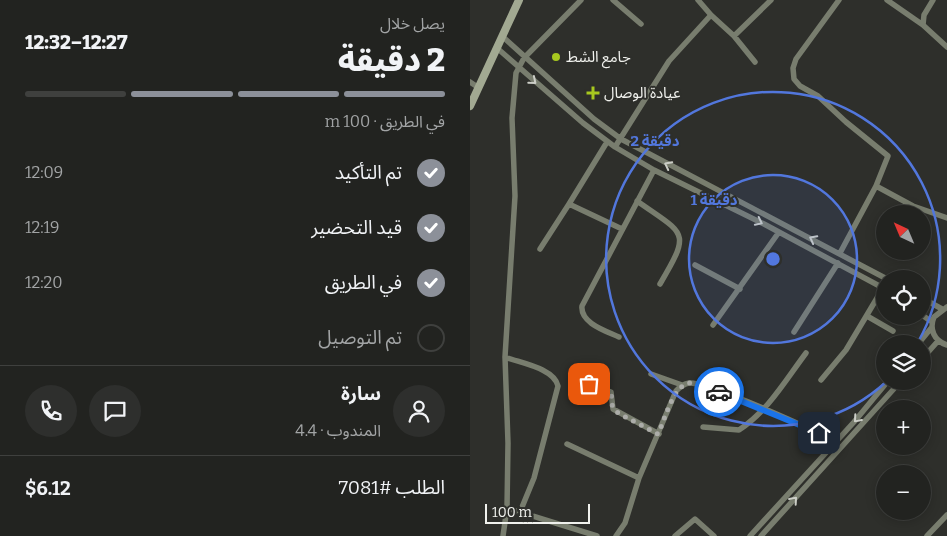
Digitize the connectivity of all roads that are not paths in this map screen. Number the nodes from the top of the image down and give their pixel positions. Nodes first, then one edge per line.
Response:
1 (519, 0) edge
2 (581, 0) edge
3 (613, 0) edge
4 (698, 0) edge
5 (771, 0) edge
6 (839, 0) edge
7 (886, 0) edge
8 (933, 0) edge
9 (711, 16) junction
10 (641, 24) dead end
11 (923, 25) junction
12 (734, 36) junction
13 (503, 37) junction
14 (947, 47) edge
15 (497, 48) junction
16 (524, 58) junction
17 (755, 62) dead end
18 (518, 67) junction
19 (470, 82) edge
20 (556, 87) junction
21 (479, 88) junction
22 (550, 95) junction
23 (470, 106) edge
24 (621, 139) junction
25 (607, 142) junction
26 (615, 147) junction
27 (654, 170) junction
28 (876, 186) junction
29 (637, 201) junction
30 (568, 204) junction
31 (947, 218) edge
32 (622, 229) junction
33 (779, 232) junction
34 (540, 249) dead end
35 (840, 254) junction
36 (838, 263) junction
37 (696, 265) dead end
38 (876, 273) edge
39 (660, 284) dead end
40 (876, 284) edge
41 (740, 289) junction
42 (876, 302) edge
43 (931, 302) edge
44 (945, 308) edge
45 (868, 316) junction
46 (713, 325) dead end
47 (932, 325) junction
48 (892, 331) dead end
49 (794, 332) dead end
50 (925, 335) edge
51 (619, 337) dead end
52 (938, 341) junction
53 (947, 345) edge
54 (931, 349) edge
55 (806, 353) dead end
56 (505, 357) junction
57 (651, 374) dead end
58 (575, 378) dead end
59 (821, 380) dead end
60 (682, 385) junction
61 (880, 390) edge
62 (893, 390) edge
63 (764, 410) junction
64 (703, 427) dead end
65 (658, 434) junction
66 (837, 441) junction
67 (567, 444) dead end
68 (639, 478) junction
69 (507, 508) junction
70 (520, 512) junction
71 (947, 515) edge
72 (503, 536) edge
73 (597, 536) edge
74 (616, 536) edge
75 (675, 536) edge
76 (714, 536) edge
77 (750, 536) edge
78 (761, 536) edge
79 (927, 536) edge

1 - 13 street
2 - 16 street
3 - 10 street
4 - 9 street
5 - 12 street
6 - 28 street
7 - 11 street
8 - 11 street
9 - 12 street
9 - 24 street
11 - 14 street
12 - 17 street
13 - 15 street
13 - 16 street
15 - 18 street
15 - 21 street
16 - 18 street
16 - 20 street
18 -> 22 street
18 - 56 street
19 - 21 street
20 - 22 street
20 - 24 street
21 - 23 street
22 - 25 street
24 - 26 street
35 -> 24 street
25 - 26 street
25 - 30 street
26 - 27 street
27 - 29 street
27 -> 33 street
28 - 31 street
28 - 35 street
29 - 32 street
29 - 39 street
30 - 32 street
30 - 34 street
32 - 51 street
33 - 36 street
33 - 41 street
35 - 38 street
36 - 40 street
36 - 49 street
37 - 41 street
41 - 46 street
42 - 45 street
43 - 44 street
44 - 47 street
45 - 48 street
45 - 59 street
47 - 50 street
47 - 52 street
52 - 53 street
52 - 54 street
55 - 63 street
56 - 69 street
56 - 70 street
57 - 60 street
58 - 65 street
60 - 63 street
60 - 65 street
61 -> 66 street
78 -> 62 street
63 - 64 street
63 - 66 street
65 - 68 street
66 - 77 street
67 - 68 street
68 - 74 street
69 - 70 street
69 - 72 street
70 - 73 street
71 - 79 street
75 - 76 street

